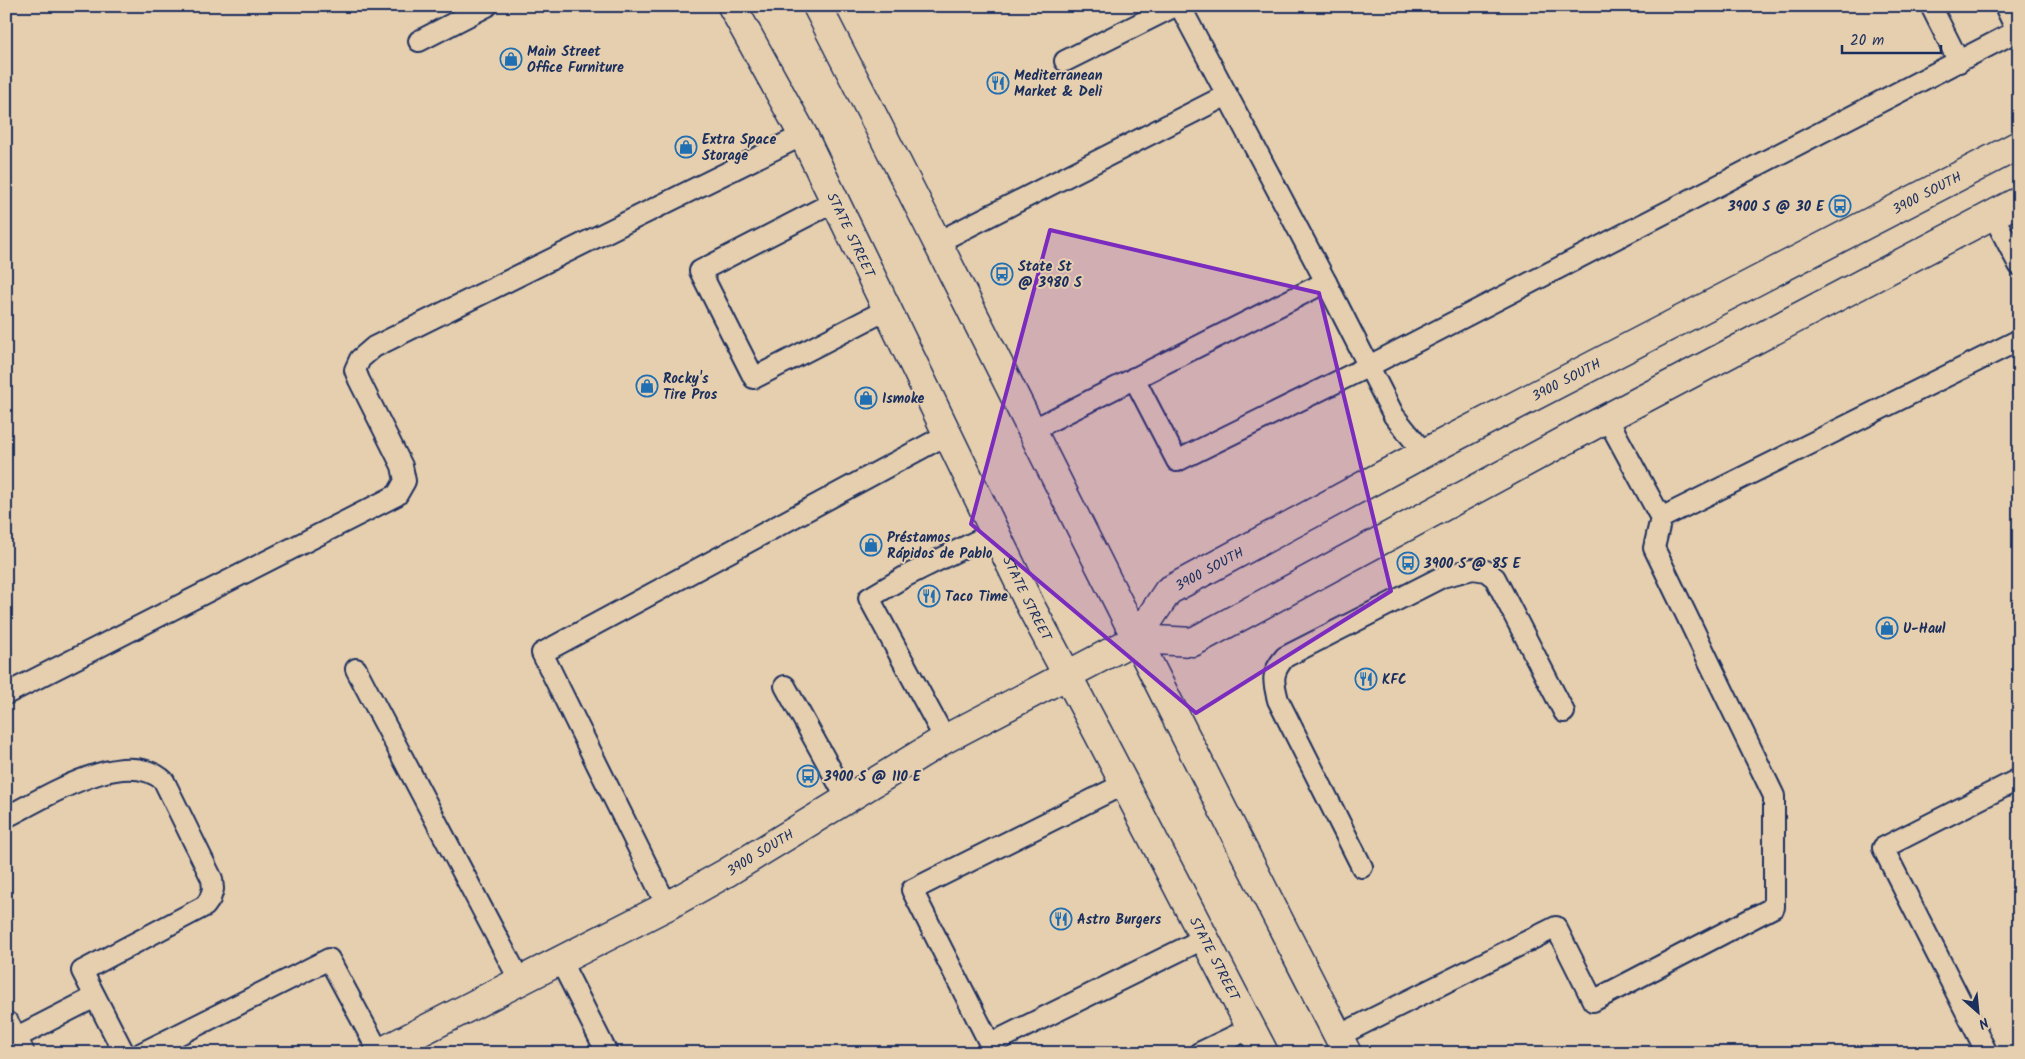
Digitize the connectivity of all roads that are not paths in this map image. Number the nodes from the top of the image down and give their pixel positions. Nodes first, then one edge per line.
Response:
1 (487, 6) edge
2 (732, 6) edge
3 (817, 6) edge
4 (1175, 6) edge
5 (1180, 6) edge
6 (1931, 6) edge
7 (2005, 6) edge
8 (419, 41) dead end
9 (1065, 61) dead end
10 (1959, 62) junction
11 (1227, 95) junction
12 (803, 135) junction
13 (2019, 145) edge
14 (836, 201) junction
15 (2019, 201) edge
16 (1993, 215) junction
17 (938, 242) junction
18 (2019, 265) edge
19 (1326, 282) junction
20 (888, 309) junction
21 (2019, 340) edge
22 (1369, 366) junction
23 (1134, 378) junction
24 (1607, 418) junction
25 (1032, 430) junction
26 (948, 434) junction
27 (1424, 453) junction
28 (1661, 518) junction
29 (995, 532) junction
30 (1136, 639) junction
31 (356, 669) dead end
32 (1066, 675) junction
33 (785, 686) dead end
34 (6, 694) edge
35 (1564, 712) dead end
36 (945, 739) junction
37 (2019, 779) edge
38 (1124, 784) junction
39 (847, 799) junction
40 (6, 817) edge
41 (1362, 867) dead end
42 (667, 906) junction
43 (1205, 938) junction
44 (560, 960) junction
45 (520, 981) junction
46 (95, 997) junction
47 (1251, 1028) junction
48 (13, 1039) edge
49 (1343, 1044) edge
50 (124, 1053) edge
51 (142, 1053) edge
52 (379, 1053) edge
53 (607, 1053) edge
54 (1200, 1053) edge
55 (1264, 1053) edge
56 (1987, 1053) edge

1 - 8 lane
2 - 12 main road, STATE STREET
3 - 17 main road
4 - 9 lane
5 - 11 lane
6 - 10 lane
7 - 10 lane
10 - 22 lane
11 - 17 lane
11 - 19 lane
12 - 14 main road, STATE STREET
12 - 34 lane
13 - 27 main road, 3900 SOUTH
14 - 20 main road, STATE STREET
14 - 20 lane
15 - 16 main road
16 - 18 lane
16 - 24 main road
17 - 25 main road
19 - 22 lane
19 - 23 lane
20 - 26 main road, STATE STREET
21 - 28 lane
22 - 23 lane
22 - 27 lane
23 - 25 lane
24 - 28 lane
24 - 30 main road
25 - 30 main road
26 - 29 main road, STATE STREET
26 - 42 lane
27 - 30 main road, 3900 SOUTH
28 - 49 lane
29 - 32 main road, STATE STREET
29 - 36 lane
30 - 32 main road, 3900 SOUTH
30 - 49 main road
31 - 45 lane
32 - 36 main road, 3900 SOUTH
32 - 38 main road, STATE STREET
33 - 39 lane
35 - 41 lane
36 - 39 main road, 3900 SOUTH
37 - 56 lane
38 - 43 main road, STATE STREET
38 - 43 lane
39 - 42 main road, 3900 SOUTH
40 - 46 lane
42 - 44 main road, 3900 SOUTH
43 - 47 main road, STATE STREET
44 - 45 main road, 3900 SOUTH
44 - 53 lane
45 - 52 main road, 3900 SOUTH
46 - 48 lane
46 - 50 lane
47 - 54 lane
47 - 55 main road, STATE STREET
51 - 52 lane

